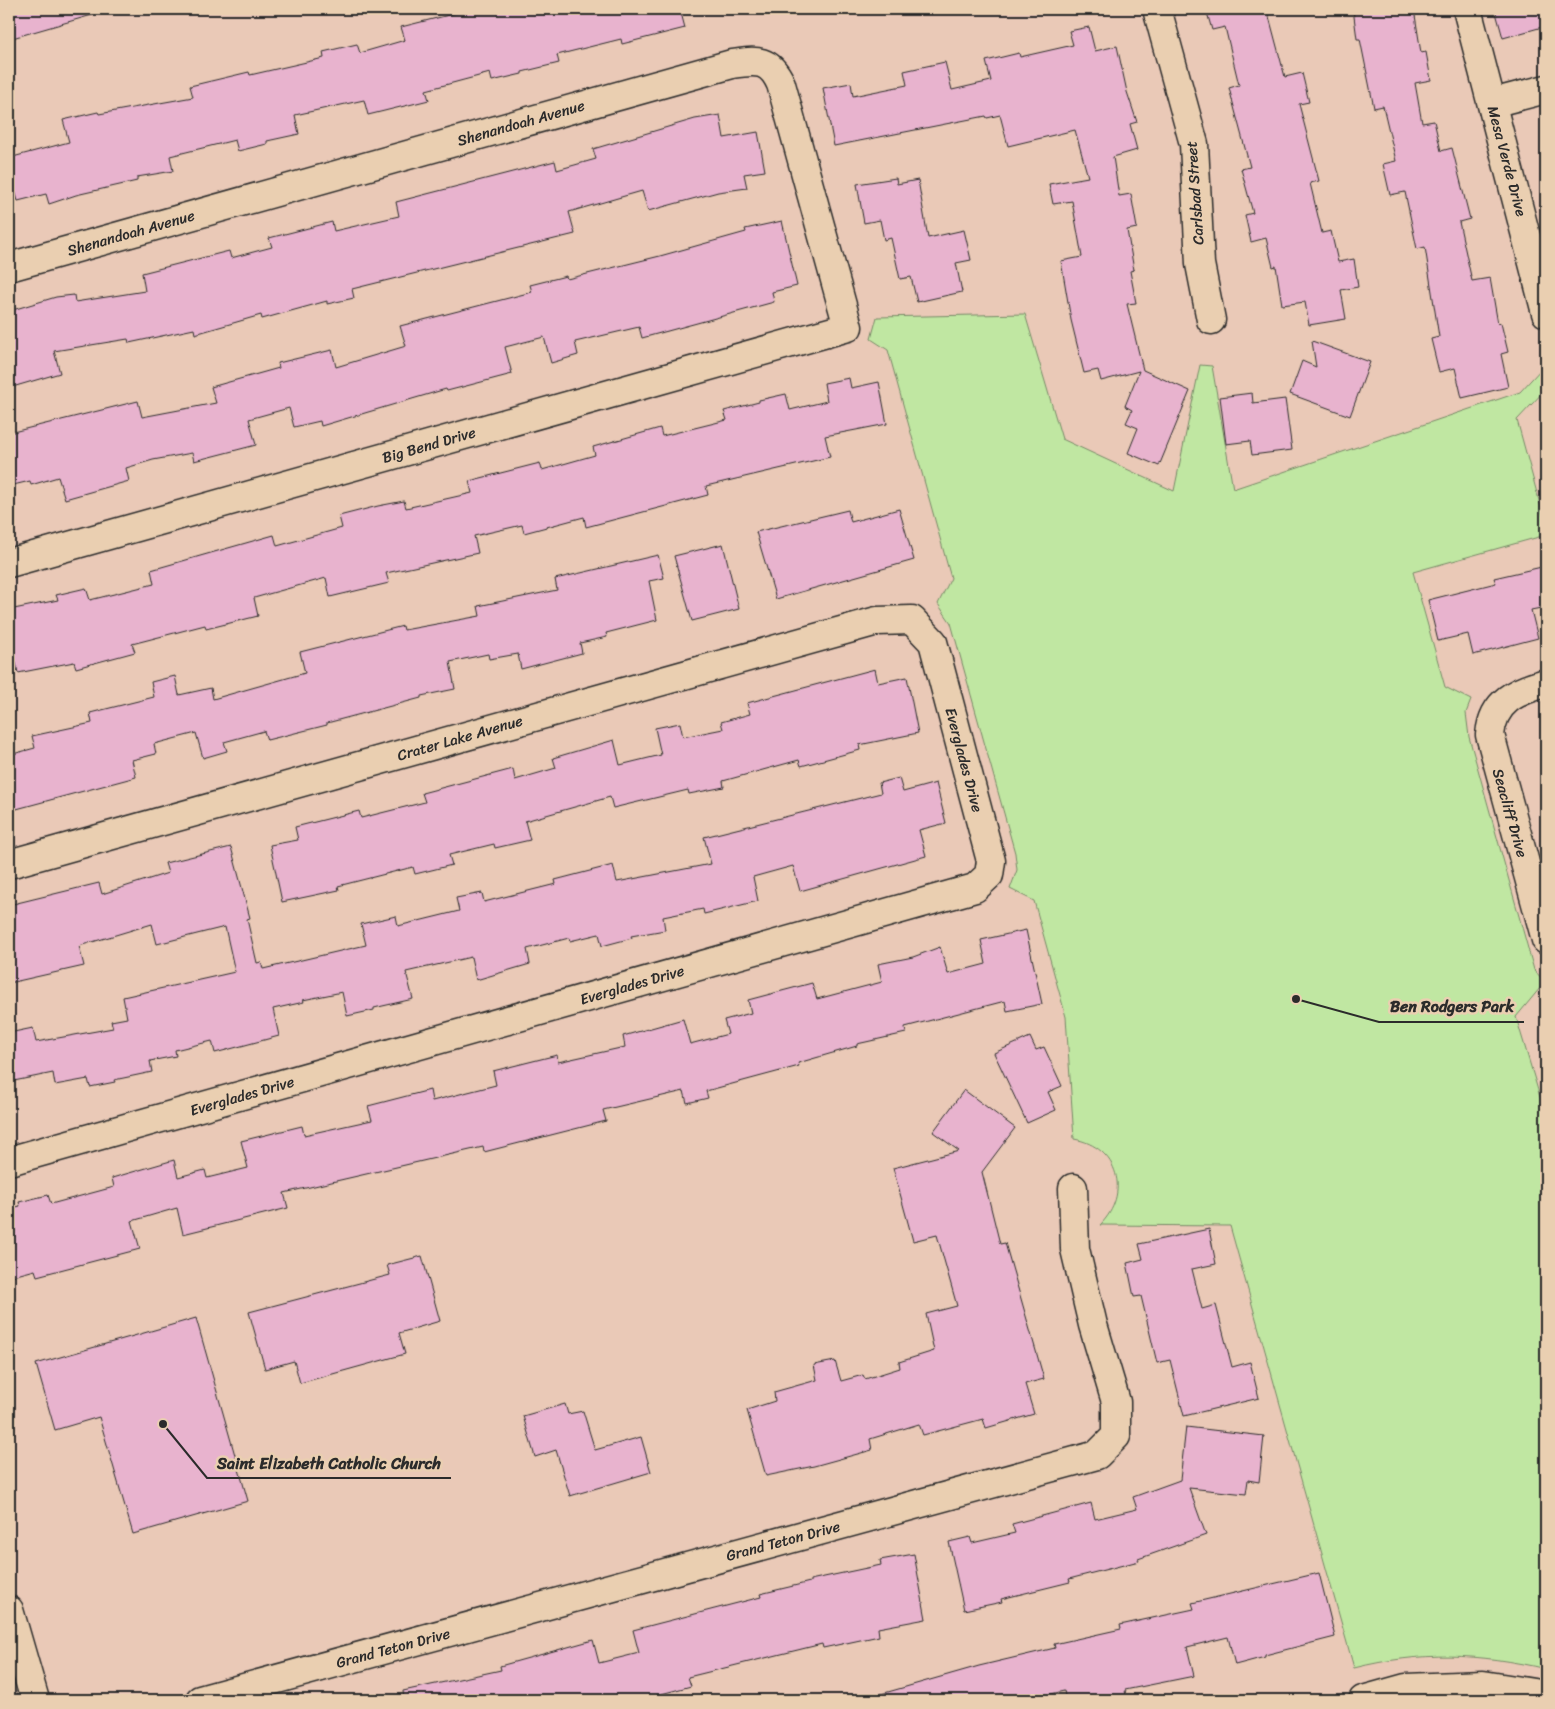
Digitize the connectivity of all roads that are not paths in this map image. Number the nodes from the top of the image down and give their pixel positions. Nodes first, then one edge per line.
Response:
1 (1157, 9) edge
2 (1466, 9) edge
3 (1546, 88) edge
4 (1492, 103) junction
5 (9, 267) edge
6 (1546, 313) edge
7 (1211, 320) dead end
8 (848, 326) joint
9 (9, 562) edge
10 (912, 620) joint
11 (1546, 683) edge
12 (9, 864) edge
13 (1546, 940) edge
14 (9, 1162) edge
15 (1073, 1188) dead end
16 (9, 1610) edge
17 (1546, 1695) edge
18 (35, 1700) edge
19 (200, 1700) edge
20 (1363, 1700) edge

1 - 7 street, Carlsbad Street
2 - 4 street, Mesa Verde Drive
3 - 4 street
4 - 6 street, Mesa Verde Drive
5 - 8 street, Shenandoah Avenue
8 - 9 street, Big Bend Drive
10 - 12 street, Crater Lake Avenue
10 - 14 street, Everglades Drive
11 - 13 street, Seacliff Drive
15 - 19 street, Grand Teton Drive
16 - 18 street
17 - 20 street

